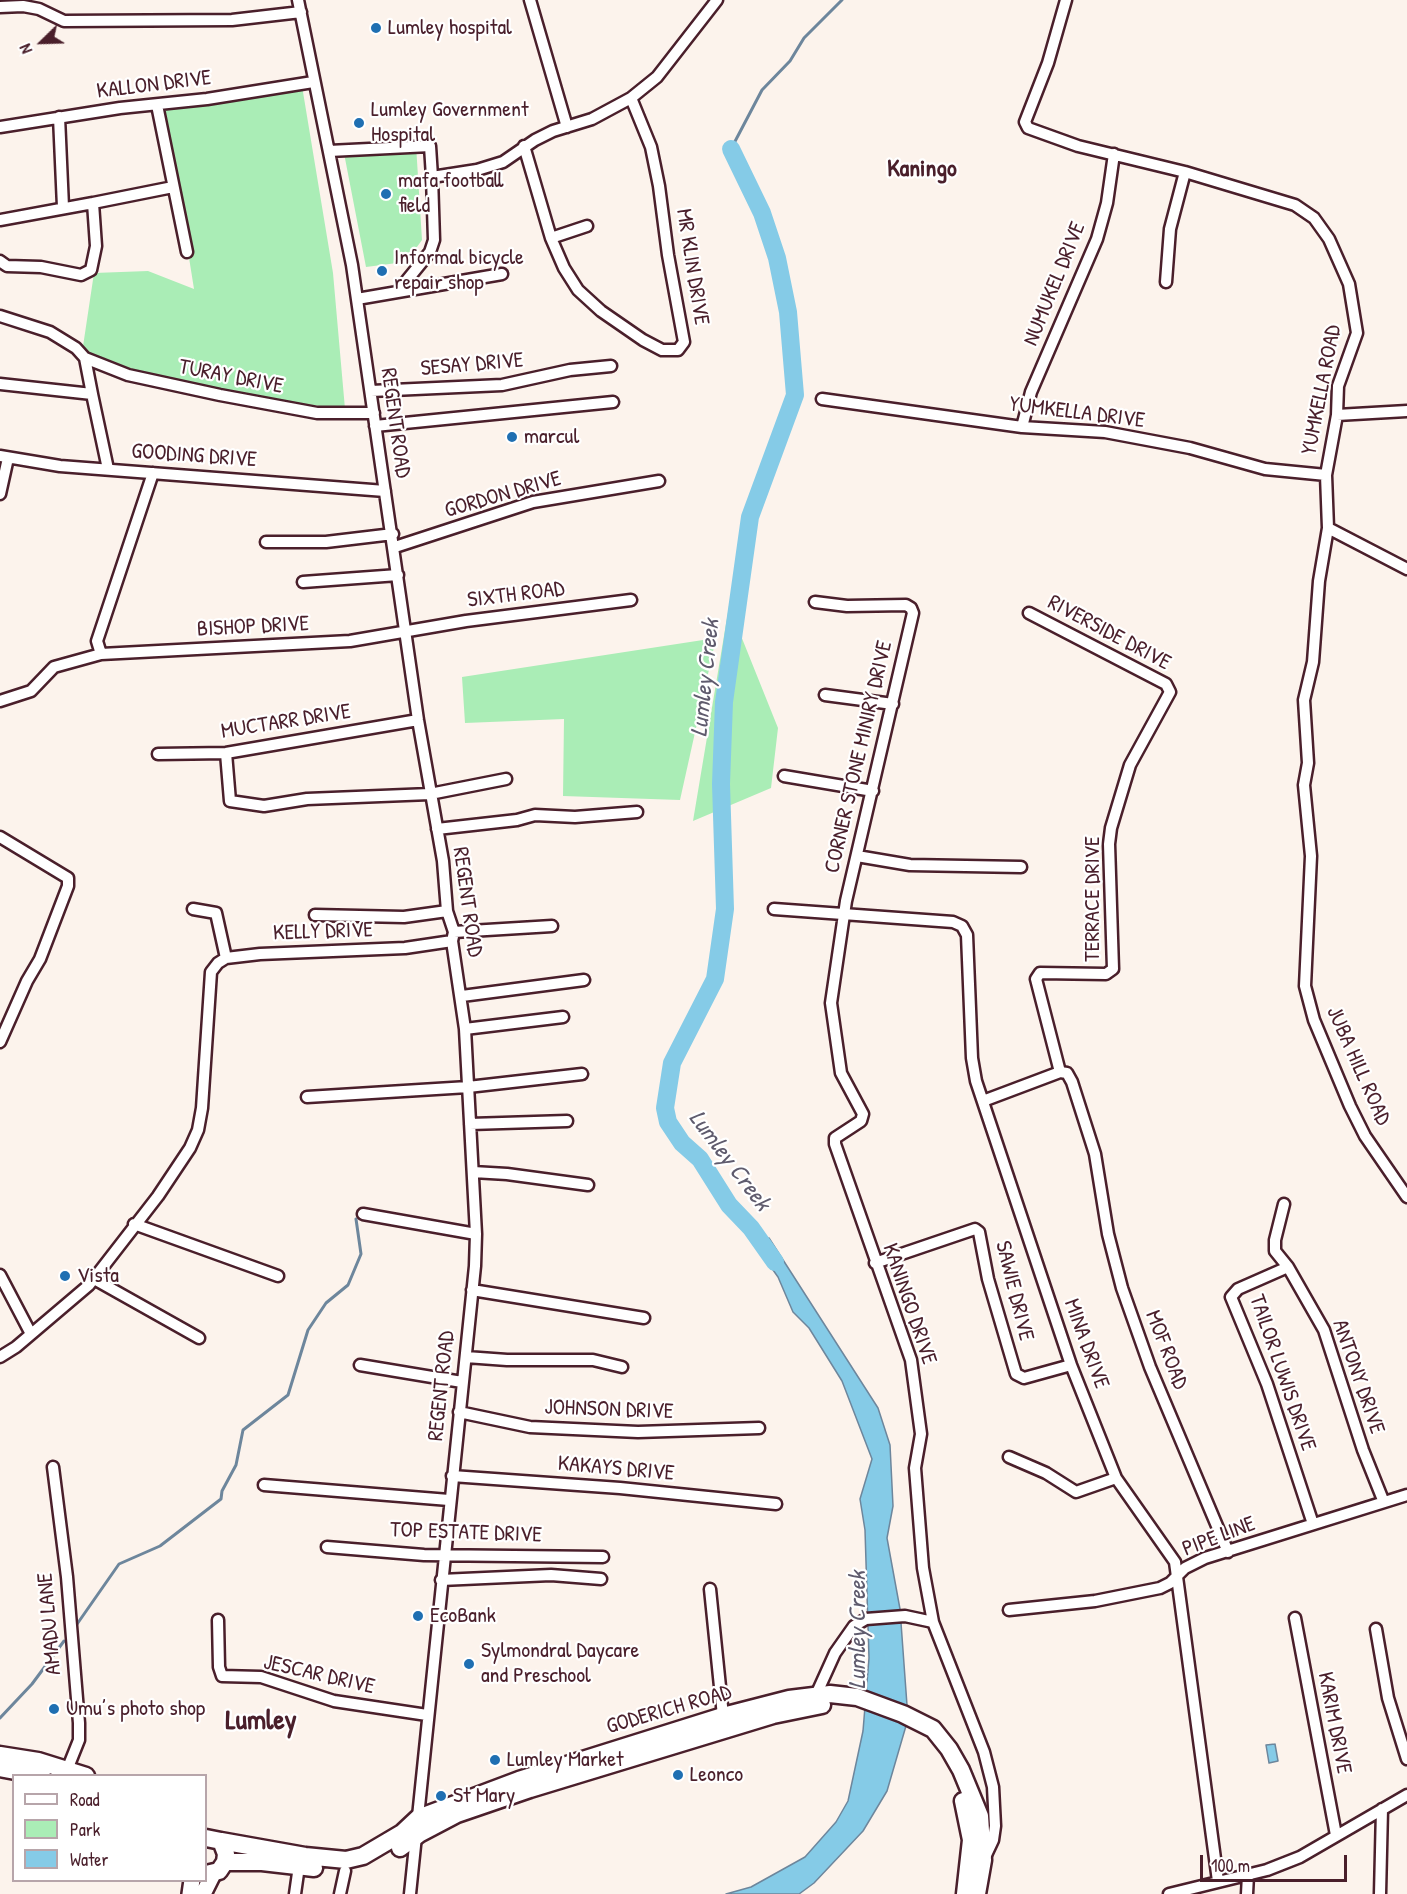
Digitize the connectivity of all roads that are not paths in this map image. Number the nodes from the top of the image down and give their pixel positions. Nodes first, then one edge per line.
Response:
1 (298, 0) edge
2 (530, 0) edge
3 (717, 0) edge
4 (1066, 0) edge
5 (0, 7) edge
6 (301, 12) junction
7 (313, 82) junction
8 (631, 98) junction
9 (157, 105) junction
10 (58, 117) junction
11 (0, 127) edge
12 (567, 127) junction
13 (525, 146) junction
14 (329, 151) junction
15 (1114, 154) junction
16 (1185, 172) junction
17 (432, 177) junction
18 (173, 187) junction
19 (93, 203) junction
20 (63, 207) junction
21 (0, 220) edge
22 (587, 226) dead end
23 (551, 237) junction
24 (187, 252) dead end
25 (0, 261) edge
26 (502, 274) dead end
27 (1166, 282) dead end
28 (399, 290) junction
29 (357, 299) junction
30 (0, 316) edge
31 (85, 358) junction
32 (611, 366) dead end
33 (0, 384) edge
34 (371, 391) junction
35 (92, 394) junction
36 (822, 399) dead end
37 (613, 402) dead end
38 (1407, 411) edge
39 (374, 413) junction
40 (1337, 415) junction
41 (375, 426) junction
42 (1022, 427) junction
43 (4, 457) edge
44 (108, 469) junction
45 (153, 473) junction
46 (1326, 475) junction
47 (659, 481) dead end
48 (385, 491) junction
49 (0, 494) edge
50 (1328, 528) junction
51 (393, 534) junction
52 (266, 542) dead end
53 (395, 548) junction
54 (1407, 569) edge
55 (398, 575) junction
56 (303, 582) dead end
57 (631, 600) dead end
58 (815, 602) dead end
59 (1029, 613) dead end
60 (406, 630) junction
61 (101, 654) junction
62 (1170, 688) joint
63 (825, 695) dead end
64 (0, 701) edge
65 (893, 704) junction
66 (418, 720) junction
67 (226, 753) junction
68 (159, 754) dead end
69 (784, 776) dead end
70 (506, 779) dead end
71 (873, 790) junction
72 (430, 794) junction
73 (637, 812) dead end
74 (437, 829) junction
75 (0, 837) edge
76 (857, 856) junction
77 (1021, 867) dead end
78 (193, 909) dead end
79 (774, 909) dead end
80 (447, 911) junction
81 (315, 915) dead end
82 (844, 915) junction
83 (552, 926) dead end
84 (453, 937) junction
85 (1306, 940) joint
86 (226, 958) junction
87 (584, 980) dead end
88 (462, 996) junction
89 (563, 1017) dead end
90 (465, 1029) junction
91 (0, 1042) edge
92 (1060, 1072) junction
93 (582, 1074) dead end
94 (468, 1087) junction
95 (307, 1097) dead end
96 (983, 1101) junction
97 (567, 1121) dead end
98 (470, 1125) junction
99 (473, 1172) junction
100 (588, 1185) dead end
101 (1407, 1197) edge
102 (1284, 1204) dead end
103 (363, 1214) dead end
104 (134, 1224) junction
105 (476, 1234) junction
106 (875, 1263) junction
107 (1288, 1267) junction
108 (0, 1275) edge
109 (278, 1275) dead end
110 (94, 1279) junction
111 (472, 1290) junction
112 (644, 1318) dead end
113 (31, 1335) junction
114 (199, 1338) dead end
115 (466, 1357) junction
116 (0, 1358) edge
117 (360, 1365) dead end
118 (1071, 1365) junction
119 (622, 1367) dead end
120 (462, 1383) junction
121 (459, 1412) junction
122 (759, 1428) dead end
123 (1009, 1457) dead end
124 (53, 1467) dead end
125 (453, 1476) junction
126 (1116, 1478) junction
127 (264, 1485) dead end
128 (1407, 1495) edge
129 (449, 1500) junction
130 (1383, 1500) junction
131 (776, 1503) dead end
132 (1313, 1524) junction
133 (327, 1547) dead end
134 (1228, 1552) junction
135 (444, 1555) junction
136 (603, 1557) dead end
137 (1178, 1575) junction
138 (601, 1579) dead end
139 (441, 1580) junction
140 (710, 1588) dead end
141 (1009, 1610) dead end
142 (1295, 1618) dead end
143 (218, 1620) dead end
144 (933, 1622) junction
145 (1376, 1629) dead end
146 (825, 1698) junction
147 (427, 1715) junction
148 (723, 1716) junction
149 (0, 1755) edge
150 (1407, 1759) edge
151 (0, 1768) edge
152 (66, 1772) edge
153 (32, 1774) edge
154 (1407, 1795) edge
155 (1382, 1809) junction
156 (418, 1826) junction
157 (1336, 1835) junction
158 (213, 1840) edge
159 (977, 1859) junction
160 (225, 1862) junction
161 (299, 1866) junction
162 (345, 1871) junction
163 (209, 1874) edge
164 (1248, 1875) junction
165 (1218, 1881) junction
166 (1186, 1891) edge
167 (295, 1894) edge
168 (340, 1894) edge
169 (410, 1894) edge
170 (965, 1894) edge
171 (977, 1894) edge
172 (1169, 1894) edge
173 (1246, 1894) edge
174 (1380, 1894) edge

1 - 6 street, REGENT ROAD
2 - 12 street
3 - 8 street
4 - 15 street, YUMKELLA ROAD
5 - 6 street
6 - 7 street, REGENT ROAD
7 - 9 street, KALLON DRIVE
7 - 14 street, REGENT ROAD
8 - 12 street
8 - 23 street, MR KLIN DRIVE
9 - 10 street, KALLON DRIVE
9 - 18 street
10 - 11 street, KALLON DRIVE
10 - 20 street
12 - 13 street
13 - 17 street
13 - 23 street, MR KLIN DRIVE
14 - 17 street
14 - 29 street, REGENT ROAD
15 - 16 street, YUMKELLA ROAD
15 - 42 street, NUMUKEL DRIVE
16 - 27 street
16 - 40 street, YUMKELLA ROAD
17 - 28 street
18 - 19 street
18 - 24 street
19 - 20 street
19 - 25 street
20 - 21 street
22 - 23 street
26 - 28 street
28 - 29 street
29 - 34 street, REGENT ROAD
30 - 31 street, TURAY DRIVE
31 - 35 street
31 - 39 street, TURAY DRIVE
32 - 34 street, SESAY DRIVE
33 - 35 street
34 - 39 street, REGENT ROAD
35 - 44 street
36 - 42 street, YUMKELLA DRIVE
37 - 41 street
38 - 40 street
39 - 41 street, REGENT ROAD
40 - 46 street, YUMKELLA ROAD
41 - 48 street, REGENT ROAD
42 - 46 street, YUMKELLA DRIVE
43 - 44 street, GOODING DRIVE
43 - 49 street
44 - 45 street, GOODING DRIVE
45 - 48 street, GOODING DRIVE
45 - 61 street
46 - 50 street, YUMKELLA ROAD
47 - 53 street, GORDON DRIVE
48 - 51 street, REGENT ROAD
50 - 54 street
50 - 85 street, YUMKELLA ROAD
51 - 52 street
51 - 53 street, REGENT ROAD
53 - 55 street, REGENT ROAD
55 - 56 street
55 - 60 street, REGENT ROAD
57 - 60 street, SIXTH ROAD
58 - 65 street, CORNER STONE MINIRY DRIVE
59 - 62 street, RIVERSIDE DRIVE
60 - 61 street, BISHOP DRIVE
60 - 66 street, REGENT ROAD
61 - 64 street, BISHOP DRIVE
62 - 92 street, TERRACE DRIVE
63 - 65 street
65 - 71 street, CORNER STONE MINIRY DRIVE
66 - 67 street, MUCTARR DRIVE
66 - 72 street, REGENT ROAD
67 - 68 street, MUCTARR DRIVE
67 - 72 street
69 - 71 street
70 - 72 street
71 - 76 street, CORNER STONE MINIRY DRIVE
72 - 74 street, REGENT ROAD
73 - 74 street
74 - 80 street, REGENT ROAD
75 - 91 street
76 - 77 street
76 - 82 street, CORNER STONE MINIRY DRIVE
78 - 86 street
79 - 82 street
80 - 81 street
80 - 84 street, REGENT ROAD
82 - 96 street, MINA DRIVE
82 - 106 street, KANINGO DRIVE
83 - 84 street, KELLY DRIVE
84 - 86 street, KELLY DRIVE
84 - 88 street, REGENT ROAD
85 - 101 street, JUBA HILL ROAD
86 - 104 street
87 - 88 street
88 - 90 street, REGENT ROAD
89 - 90 street
90 - 94 street, REGENT ROAD
92 - 96 street
92 - 134 street, MOF ROAD
93 - 94 street
94 - 95 street
94 - 98 street, REGENT ROAD
96 - 118 street, MINA DRIVE
97 - 98 street
98 - 99 street, REGENT ROAD
99 - 100 street
99 - 105 street, REGENT ROAD
102 - 107 street, ANTONY DRIVE
103 - 105 street
104 - 109 street
104 - 110 street
105 - 111 street, REGENT ROAD
106 - 118 street, SAWIE DRIVE
106 - 144 street, KANINGO DRIVE
107 - 130 street, ANTONY DRIVE
107 - 132 street, TAILOR LUWIS DRIVE
108 - 113 street
110 - 113 street
110 - 114 street
111 - 112 street
111 - 115 street, REGENT ROAD
113 - 116 street
115 - 119 street
115 - 120 street, REGENT ROAD
117 - 120 street
118 - 126 street, MINA DRIVE
120 - 121 street, REGENT ROAD
121 - 122 street, JOHNSON DRIVE
121 - 125 street, REGENT ROAD
123 - 126 street
124 - 152 street, AMADU LANE
125 - 129 street, REGENT ROAD
125 - 131 street, KAKAYS DRIVE
126 - 137 street, MINA DRIVE
127 - 129 street
128 - 130 street, PIPE LINE
129 - 135 street, REGENT ROAD
130 - 132 street, PIPE LINE
132 - 134 street, PIPE LINE
133 - 135 street, TOP ESTATE DRIVE
134 - 137 street, PIPE LINE
135 - 136 street, TOP ESTATE DRIVE
135 - 139 street, REGENT ROAD
137 - 141 street, PIPE LINE
137 - 165 street, MINA DRIVE
138 - 139 street
139 - 147 street, REGENT ROAD
140 - 148 street
142 - 157 street, KARIM DRIVE
143 - 147 street, JESCAR DRIVE
144 - 146 street
144 - 159 street, KANINGO DRIVE
145 - 150 street
146 - 148 main road, GODERICH ROAD
146 - 156 main road, GODERICH ROAD
146 - 159 main road
147 - 156 street, REGENT ROAD
148 - 156 main road, GODERICH ROAD
149 - 152 main road
151 - 153 main road
154 - 155 street
155 - 157 street
155 - 174 street
156 - 158 main road, GODERICH ROAD
156 - 162 main road, GODERICH ROAD
156 - 169 street, REGENT ROAD
157 - 164 street
158 - 160 main road
159 - 170 main road
159 - 171 main road
160 - 161 main road, GODERICH ROAD
160 - 163 main road
161 - 162 main road, GODERICH ROAD
161 - 167 street
162 - 168 street
164 - 165 street
164 - 173 street
165 - 166 street
166 - 172 street

